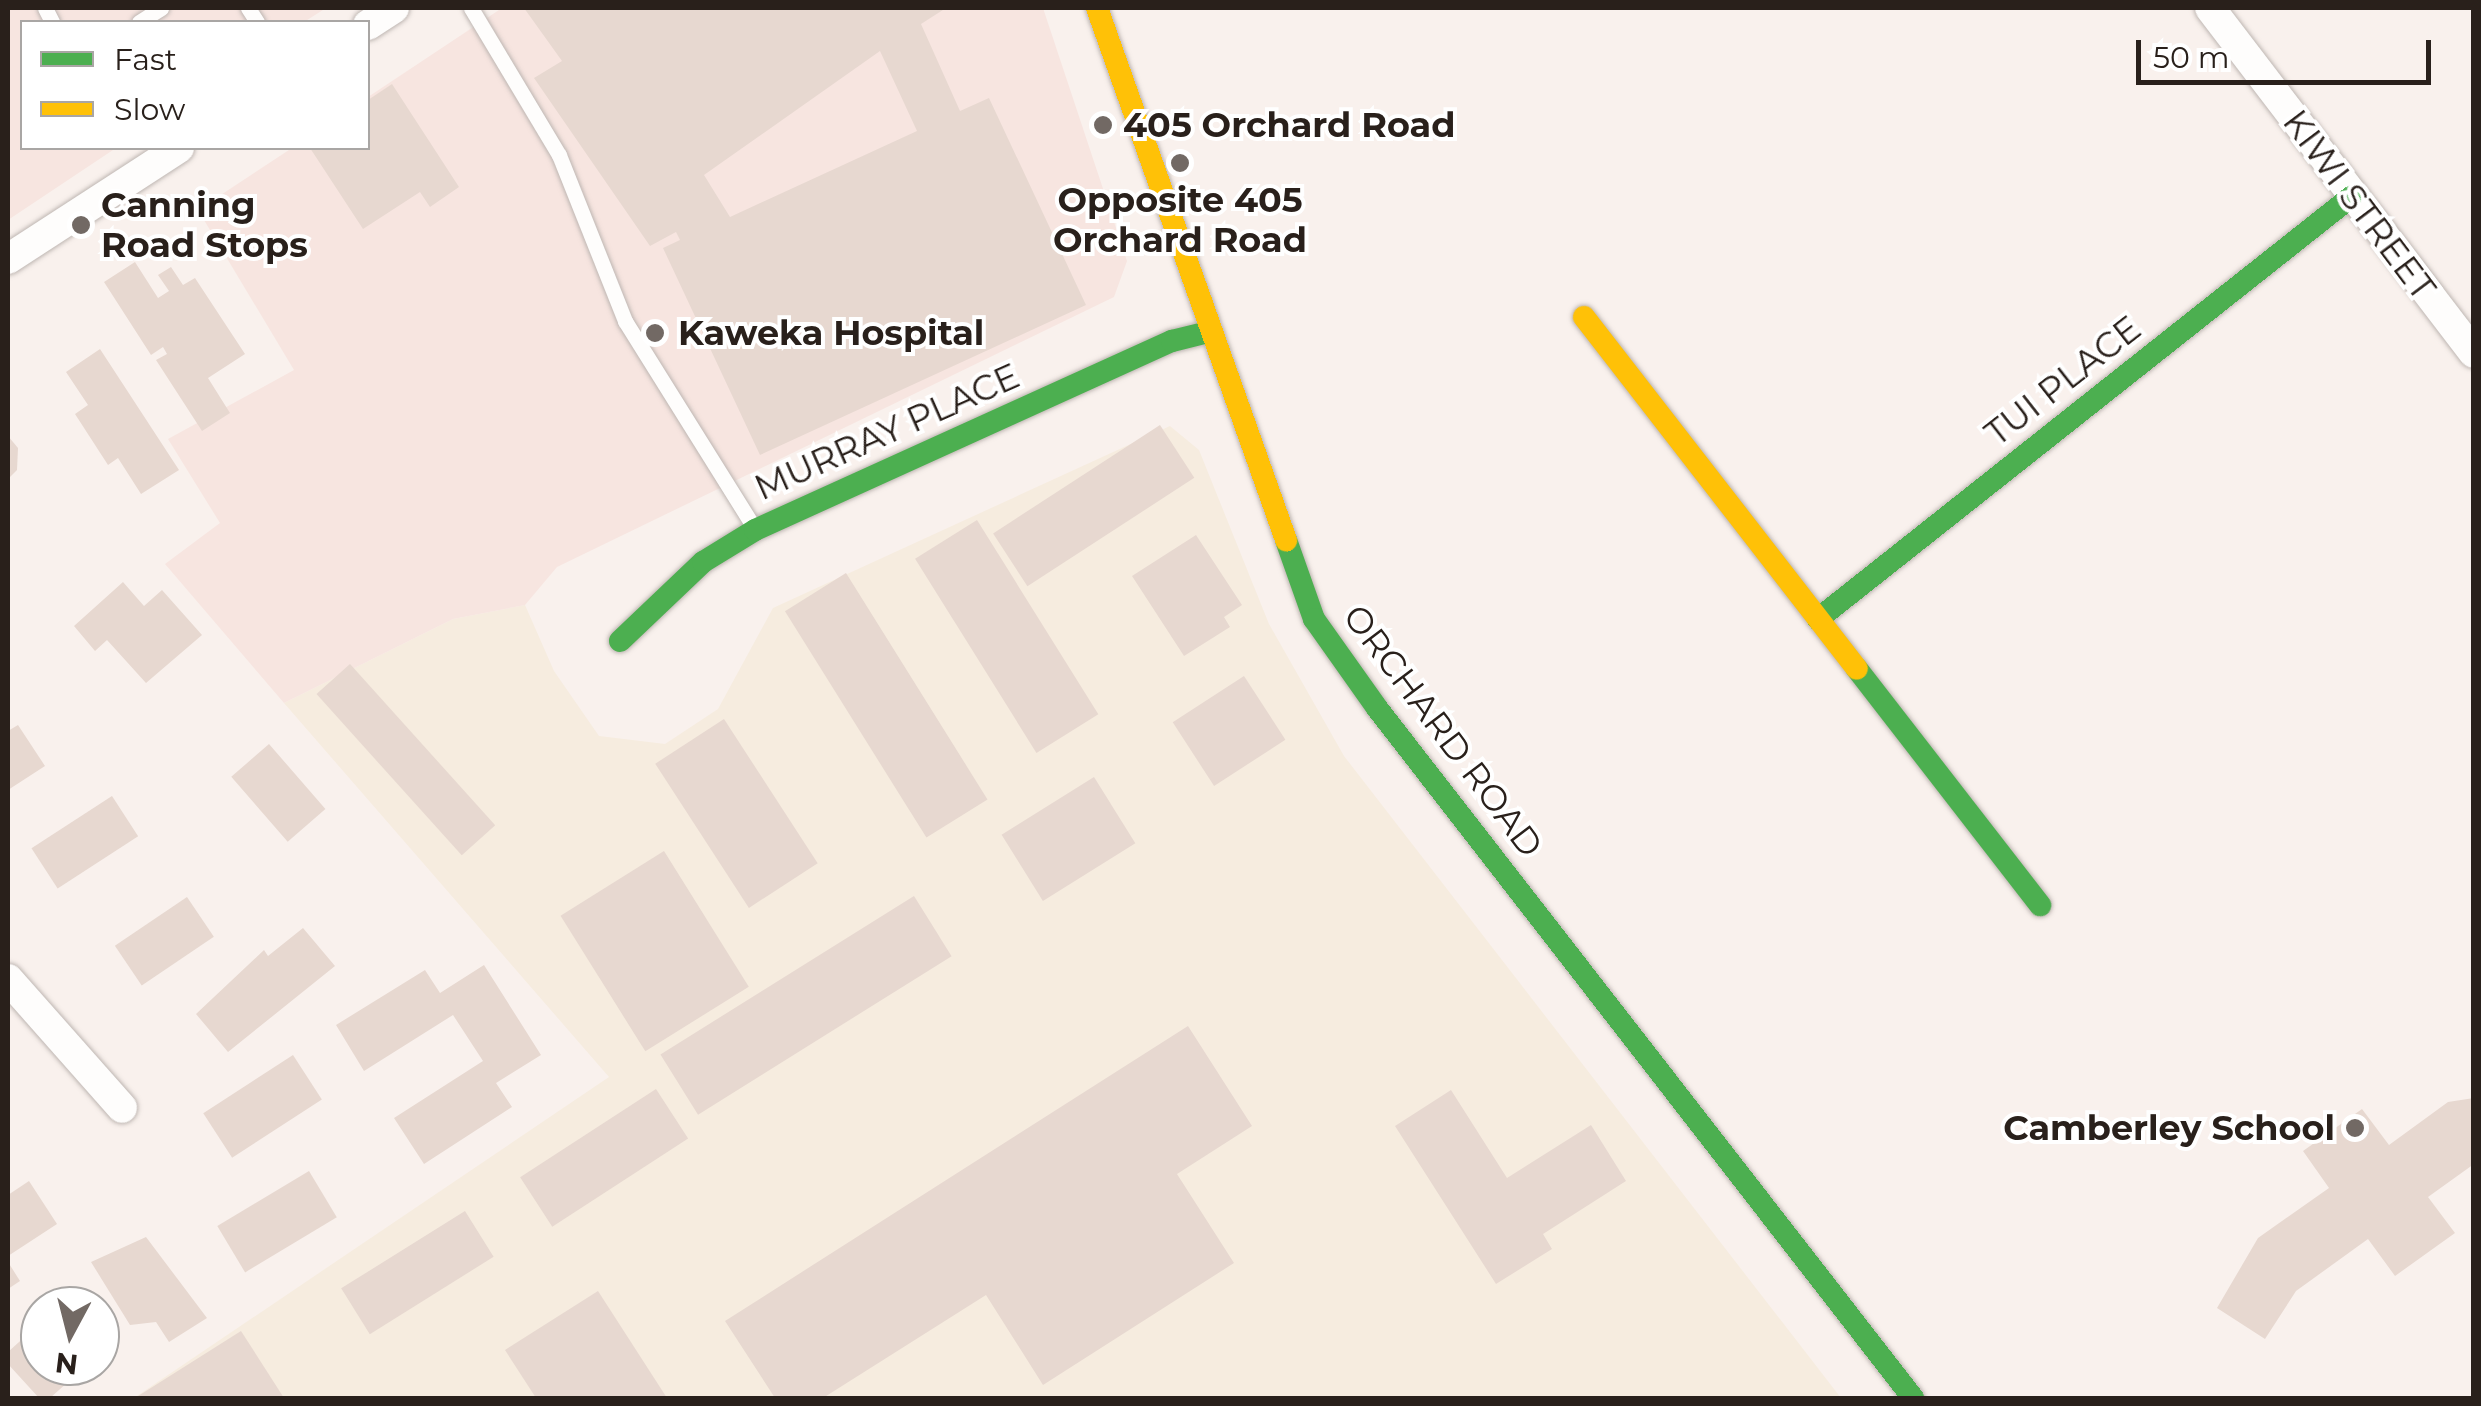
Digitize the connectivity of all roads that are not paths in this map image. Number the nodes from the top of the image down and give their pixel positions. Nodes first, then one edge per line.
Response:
1 (394, 8) edge
2 (471, 8) edge
3 (1096, 8) edge
4 (2210, 8) edge
5 (370, 24) edge
6 (177, 150) edge
7 (2351, 197) junction
8 (8, 259) edge
9 (1584, 317) dead end
10 (1209, 332) junction
11 (2474, 354) edge
12 (756, 530) junction
13 (1818, 619) junction
14 (620, 640) dead end
15 (2040, 906) dead end
16 (8, 979) edge
17 (122, 1108) dead end
18 (1914, 1398) edge

1 - 5 street
2 - 12 lane
3 - 10 street, ORCHARD ROAD
4 - 7 street, KIWI STREET
6 - 8 street
7 - 11 street, KIWI STREET
7 - 13 street, TUI PLACE
9 - 13 street
10 - 12 street, MURRAY PLACE
10 - 18 street, ORCHARD ROAD
12 - 14 street, MURRAY PLACE
13 - 15 street
16 - 17 street

